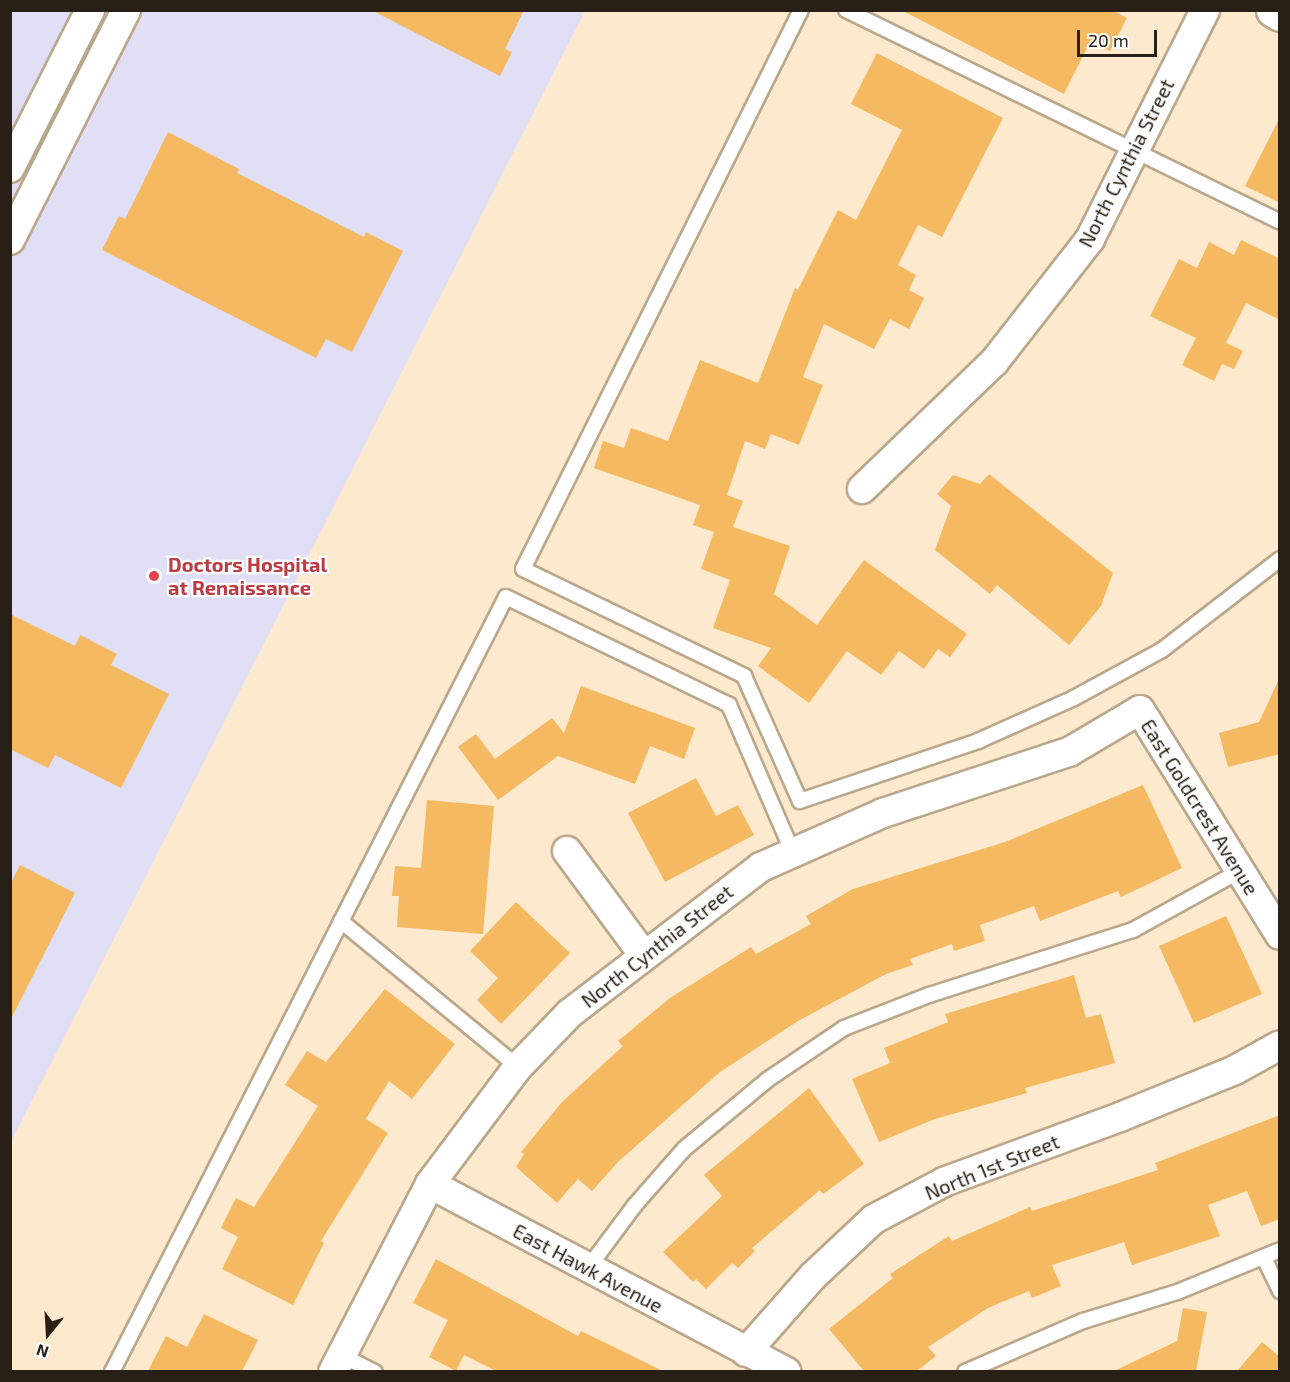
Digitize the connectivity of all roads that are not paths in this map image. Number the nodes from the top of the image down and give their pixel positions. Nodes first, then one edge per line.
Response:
1 (90, 10) edge
2 (126, 10) edge
3 (801, 10) edge
4 (846, 10) edge
5 (1205, 10) edge
6 (1273, 10) edge
7 (1280, 14) edge
8 (76, 38) junction
9 (105, 52) junction
10 (34, 120) junction
11 (63, 135) junction
12 (1133, 152) junction
13 (10, 168) edge
14 (1280, 222) edge
15 (10, 240) edge
16 (862, 489) dead end
17 (1280, 559) edge
18 (1140, 710) joint
19 (567, 851) dead end
20 (793, 853) junction
21 (1240, 871) junction
22 (341, 921) junction
23 (1280, 935) edge
24 (643, 954) junction
25 (1280, 1045) edge
26 (518, 1067) junction
27 (430, 1184) junction
28 (1280, 1250) edge
29 (1264, 1258) junction
30 (588, 1268) junction
31 (1280, 1291) edge
32 (747, 1352) junction
33 (337, 1363) edge
34 (112, 1371) edge
35 (375, 1371) edge
36 (786, 1371) edge
37 (965, 1371) edge

1 - 8 street
2 - 9 street
3 - 17 lane
4 - 12 lane
5 - 12 street, North Cynthia Street
6 - 7 main road
8 - 9 street
8 - 10 street
9 - 11 street
10 - 11 street
10 - 13 street
11 - 15 street
12 - 14 lane
12 - 16 street, North Cynthia Street
18 - 20 street, North Cynthia Street
18 - 21 street, East Goldcrest Avenue
19 - 24 street
20 - 22 lane
20 - 24 street, North Cynthia Street
21 - 23 street, East Goldcrest Avenue
21 - 30 lane
22 - 26 lane
22 - 34 lane
24 - 26 street, North Cynthia Street
25 - 32 street, North 1st Street
26 - 27 street, North Cynthia Street
27 - 30 street, East Hawk Avenue
27 - 33 street, North Cynthia Street
28 - 29 lane
29 - 31 lane
29 - 37 lane
30 - 32 street, East Hawk Avenue
32 - 36 street, East Hawk Avenue
33 - 35 lane

